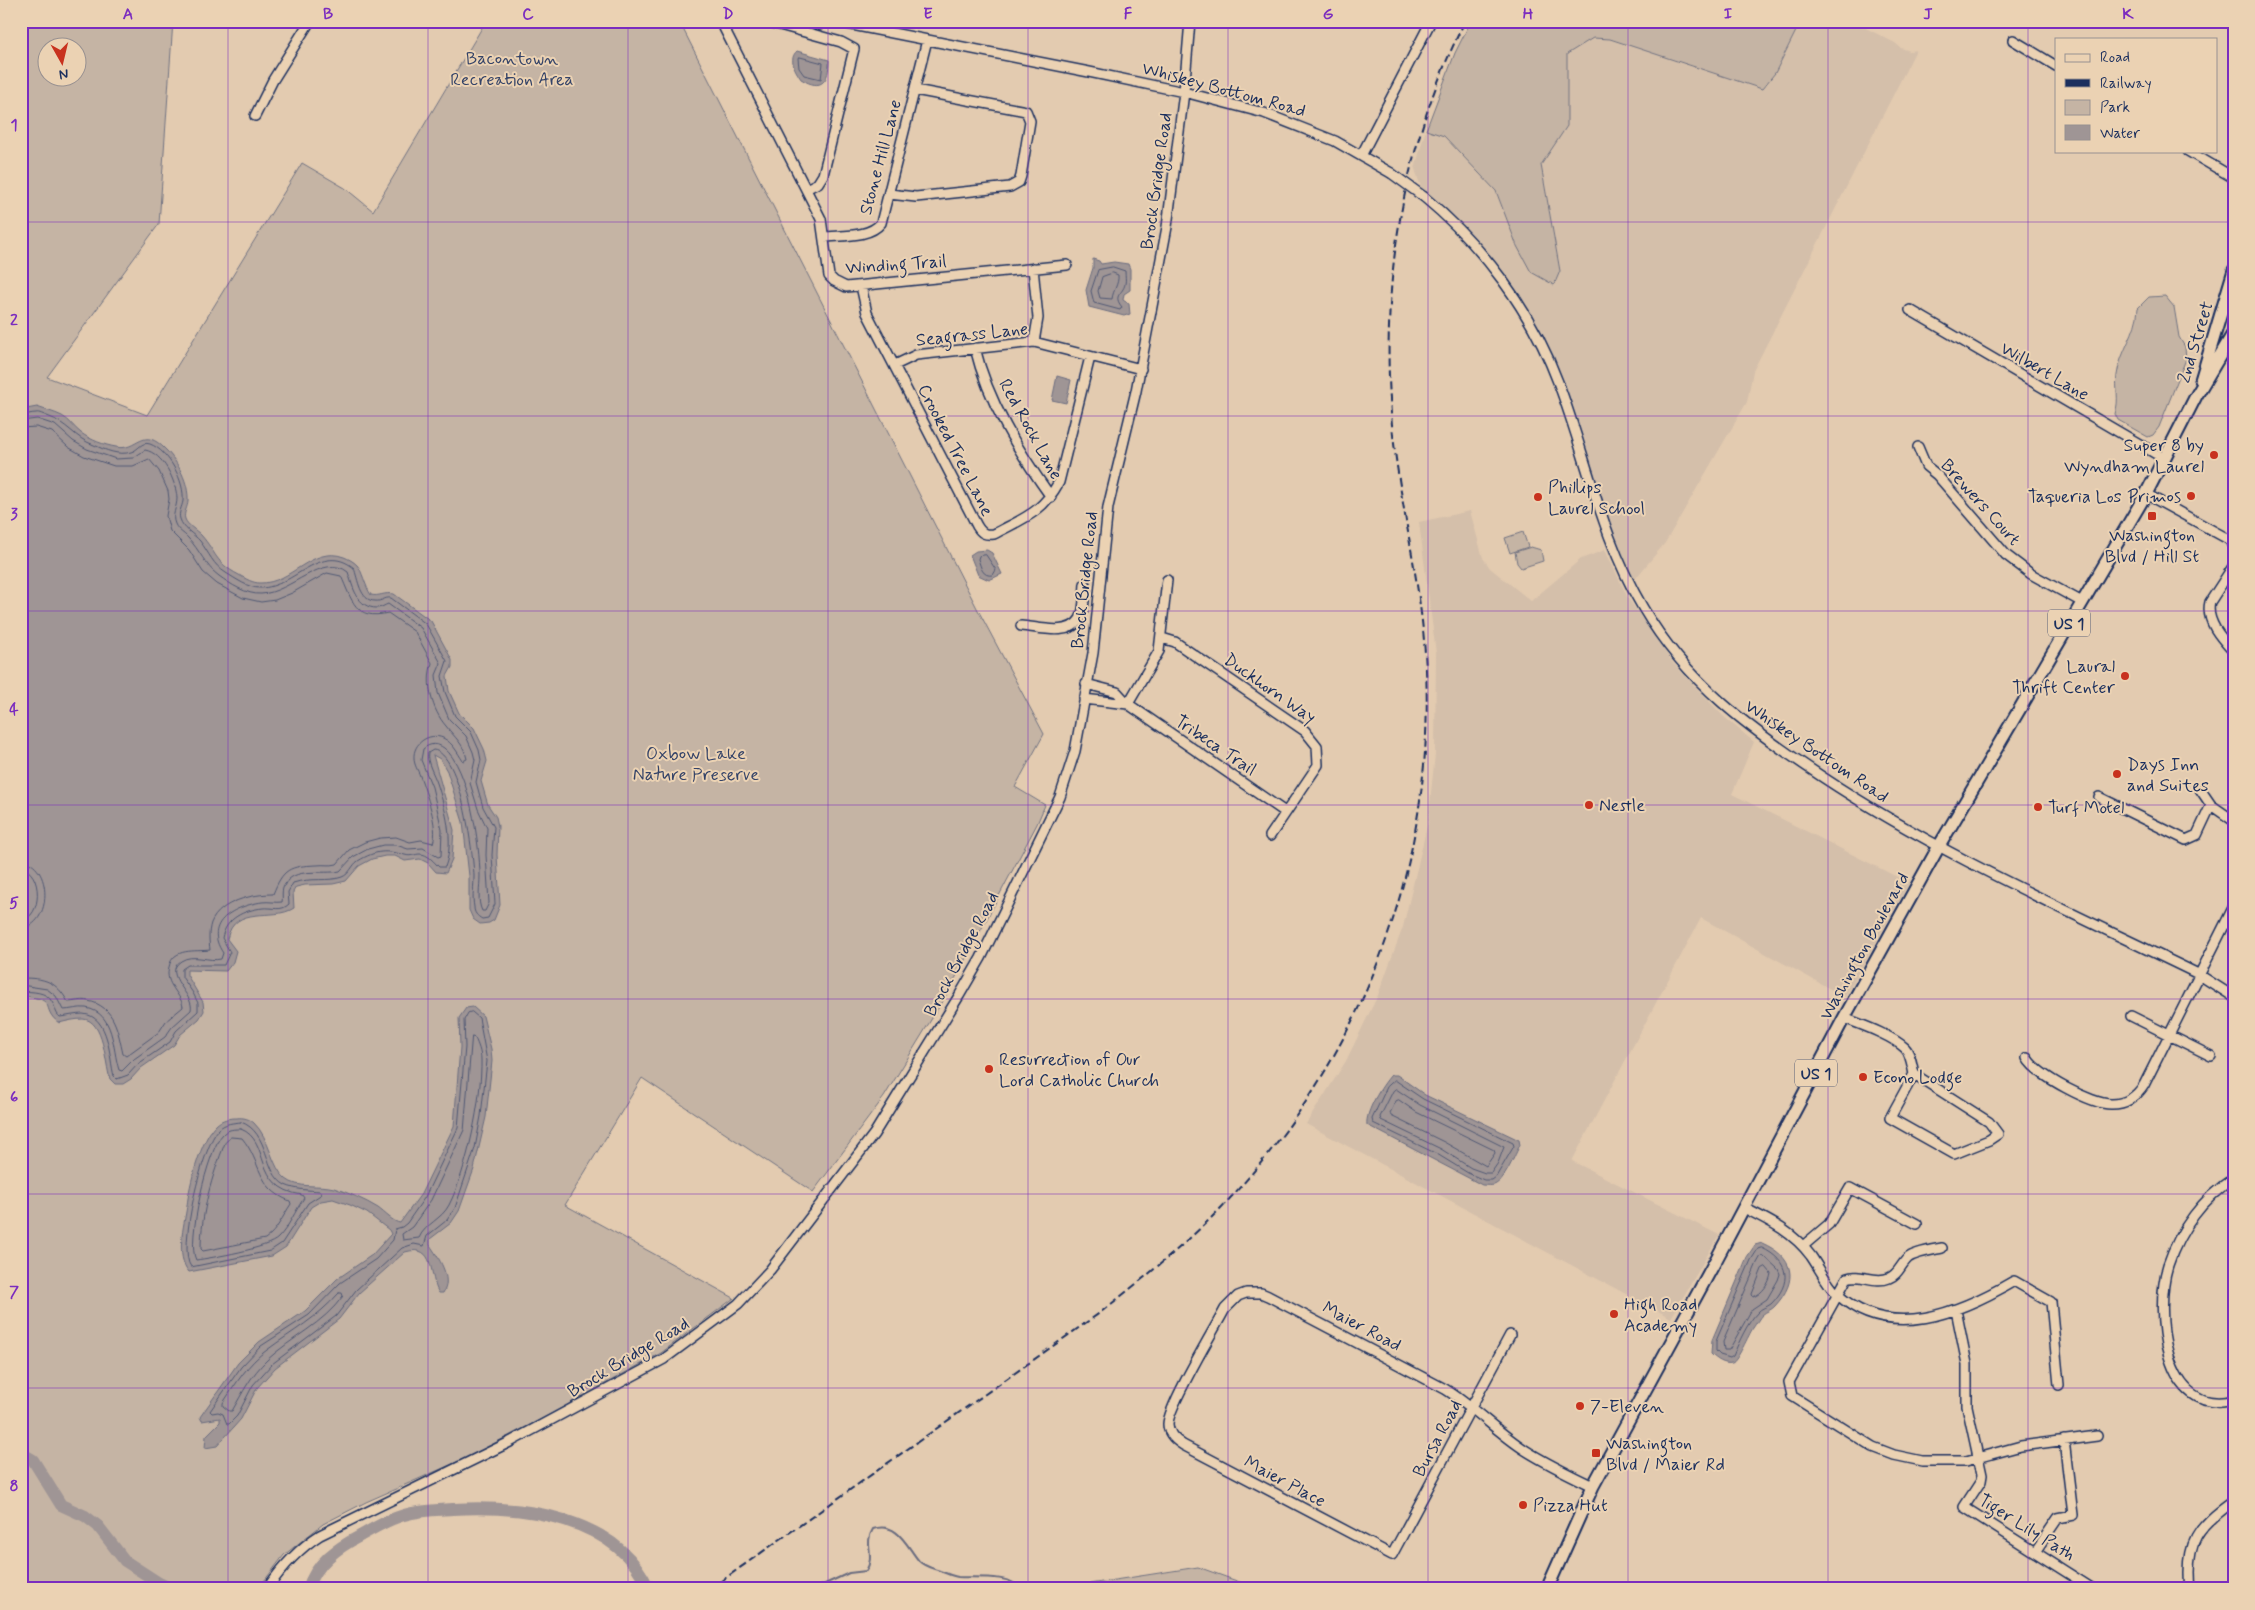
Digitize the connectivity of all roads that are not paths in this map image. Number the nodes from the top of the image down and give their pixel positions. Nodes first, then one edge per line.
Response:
1 (310, 21) edge
2 (724, 21) edge
3 (765, 21) edge
4 (832, 21) edge
5 (1190, 21) edge
6 (1431, 21) edge
7 (927, 40) junction
8 (2013, 40) dead end
9 (2055, 65) edge
10 (915, 90) junction
11 (1184, 92) junction
12 (255, 116) dead end
13 (2190, 152) edge
14 (1362, 154) junction
15 (2234, 178) edge
16 (806, 189) junction
17 (889, 194) junction
18 (824, 237) junction
19 (1067, 265) dead end
20 (1033, 268) junction
21 (2234, 270) edge
22 (861, 286) junction
23 (1910, 310) dead end
24 (2234, 332) edge
25 (1034, 342) junction
26 (975, 348) junction
27 (1090, 357) junction
28 (895, 365) junction
29 (1141, 369) junction
30 (2196, 396) junction
31 (1918, 447) dead end
32 (2165, 459) junction
33 (2146, 494) junction
34 (1051, 497) junction
35 (2234, 546) edge
36 (2234, 565) edge
37 (1167, 580) dead end
38 (1085, 584) dead end
39 (2082, 602) junction
40 (1079, 620) junction
41 (1096, 622) junction
42 (1021, 626) dead end
43 (1162, 638) junction
44 (2234, 652) edge
45 (1086, 684) junction
46 (1084, 699) junction
47 (1128, 704) junction
48 (2200, 789) dead end
49 (2098, 797) dead end
50 (2211, 805) junction
51 (1285, 812) junction
52 (2234, 821) edge
53 (1270, 836) dead end
54 (1938, 848) junction
55 (2234, 906) edge
56 (2198, 974) junction
57 (2234, 997) edge
58 (2131, 1016) dead end
59 (1844, 1018) junction
60 (2168, 1035) junction
61 (2211, 1056) dead end
62 (2028, 1058) dead end
63 (1914, 1074) junction
64 (2234, 1178) edge
65 (1744, 1208) junction
66 (1917, 1224) dead end
67 (1802, 1246) junction
68 (1942, 1248) dead end
69 (1837, 1293) junction
70 (1956, 1310) junction
71 (1510, 1335) dead end
72 (2060, 1385) dead end
73 (2234, 1400) edge
74 (1471, 1408) junction
75 (1168, 1429) joint
76 (2097, 1436) dead end
77 (2064, 1440) junction
78 (1979, 1458) junction
79 (1593, 1486) junction
80 (2234, 1501) edge
81 (2036, 1552) junction
82 (1392, 1555) joint
83 (267, 1589) edge
84 (1547, 1589) edge
85 (2093, 1589) edge
86 (2190, 1589) edge

1 - 12 street
2 - 16 street, Winding Trail
3 - 16 street
4 - 7 street, Whiskey Bottom Road
5 - 11 street, Brock Bridge Road
6 - 14 street
7 - 10 street, Stone Hill Lane
7 - 11 street, Whiskey Bottom Road
8 - 9 street
10 - 17 street, Stone Hill Lane
10 - 17 street
11 - 14 street, Whiskey Bottom Road
11 - 29 street, Brock Bridge Road
13 - 15 street
14 - 54 street, Whiskey Bottom Road, bridge
16 - 18 street, Winding Trail
17 - 18 street, Stone Hill Lane
18 - 22 street, Winding Trail
19 - 20 street, Winding Trail
20 - 22 street, Winding Trail
20 - 25 street
21 - 30 main road, 2nd Street / US 1
22 - 28 street
23 - 32 street, Wilbert Lane
24 - 30 main road, Washington Boulevard / US 1
25 - 26 street, Seagrass Lane
25 - 27 street, Seagrass Lane
26 - 28 street, Seagrass Lane
26 - 34 street, Red Rock Lane
27 - 29 street, Seagrass Lane
27 - 34 street, Crooked Tree Lane
28 - 34 street, Crooked Tree Lane
29 - 41 street, Brock Bridge Road
30 - 32 main road, Washington Boulevard / US 1
31 - 39 street, Brewers Court
32 - 33 main road, Washington Boulevard / US 1
33 - 35 street
33 - 39 main road, Washington Boulevard / US 1
36 - 44 street
37 - 43 street
38 - 40 street
39 - 54 main road, Washington Boulevard / US 1
40 - 41 street
40 - 42 street
41 - 45 street, Brock Bridge Road
43 - 47 street
43 - 51 street, Duckhorn Way
45 - 46 street, Brock Bridge Road
45 - 47 street, Tribeca Trail
46 - 47 street, Tribeca Trail
46 - 83 street, Brock Bridge Road
47 - 51 street, Tribeca Trail
48 - 50 street
49 - 50 street
50 - 52 street
51 - 53 street, Duckhorn Way
54 - 56 street, Whiskey Bottom Road
54 - 59 main road, Washington Boulevard / US 1
55 - 56 street
56 - 57 street, Whiskey Bottom Road
56 - 60 street
58 - 60 street
59 - 63 street
59 - 65 main road, Washington Boulevard / US 1
60 - 61 street
60 - 62 street
63 - 63 street
64 - 73 street
65 - 67 street
65 - 79 main road, Washington Boulevard / US 1
66 - 67 street
67 - 69 street
68 - 69 street
69 - 70 street
69 - 78 street
70 - 72 street
70 - 78 street, Tiger Lily Path
71 - 74 street, Bursa Road
74 - 75 street, Maier Road
74 - 79 street, Maier Road
74 - 82 street, Bursa Road
75 - 82 street, Maier Place
76 - 77 street
77 - 78 street
77 - 81 street
78 - 81 street, Tiger Lily Path
79 - 84 main road, Washington Boulevard / US 1
80 - 86 street
81 - 85 street, Tiger Lily Path

